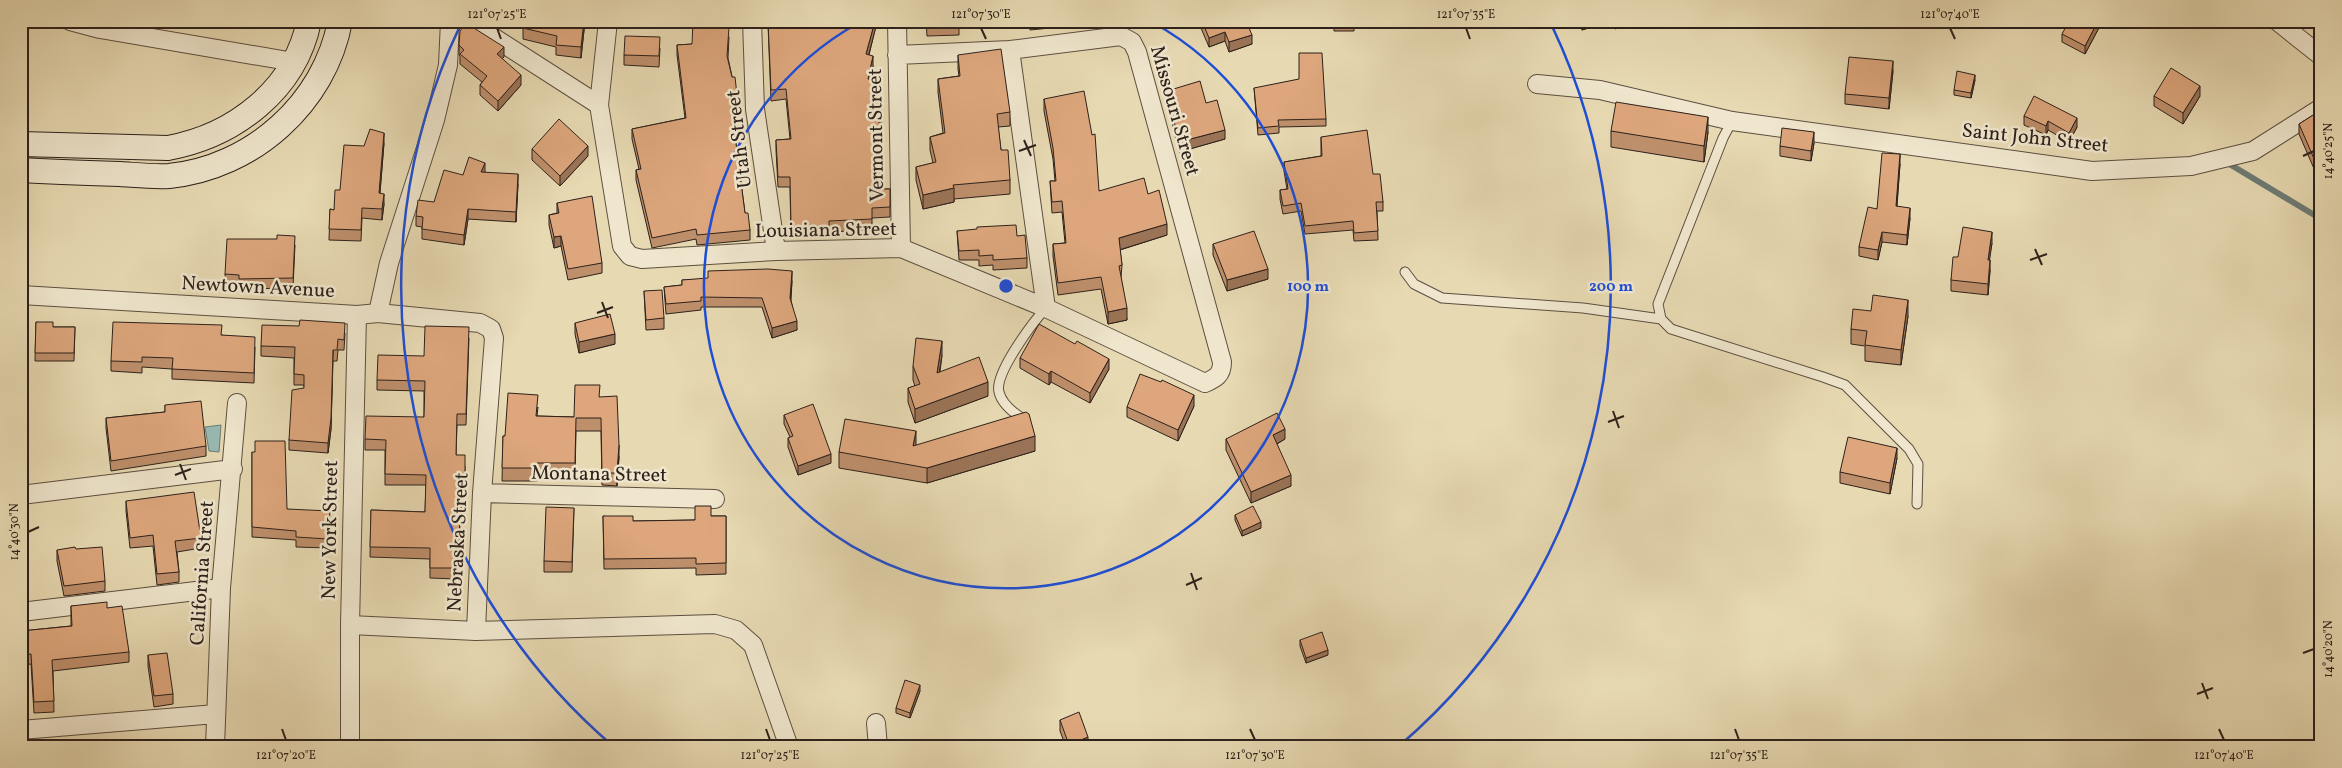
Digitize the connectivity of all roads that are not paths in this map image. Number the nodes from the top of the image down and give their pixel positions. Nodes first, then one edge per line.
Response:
1 (70, 21) edge
2 (309, 21) edge
3 (340, 21) edge
4 (450, 21) edge
5 (468, 21) edge
6 (608, 21) edge
7 (752, 21) edge
8 (897, 21) edge
9 (2277, 21) edge
10 (101, 25) edge
11 (1010, 50) junction
12 (897, 54) junction
13 (2321, 56) edge
14 (294, 62) junction
15 (1537, 84) dead end
16 (600, 105) junction
17 (2321, 108) edge
18 (1732, 122) junction
19 (21, 144) edge
20 (21, 170) edge
21 (900, 248) junction
22 (776, 251) junction
23 (1405, 272) dead end
24 (21, 295) edge
25 (1046, 308) junction
26 (378, 313) junction
27 (357, 315) junction
28 (1661, 319) junction
29 (491, 329) joint
30 (1205, 383) joint
31 (237, 403) dead end
32 (1030, 423) edge
33 (233, 469) junction
34 (482, 493) junction
35 (21, 495) edge
36 (715, 499) dead end
37 (1918, 504) dead end
38 (221, 588) junction
39 (21, 612) edge
40 (350, 625) junction
41 (476, 631) junction
42 (216, 714) junction
43 (876, 723) dead end
44 (21, 730) edge
45 (215, 747) edge
46 (350, 747) edge
47 (789, 747) edge
48 (878, 747) edge

1 - 10 street
2 - 14 main road
3 - 20 main road
4 - 26 street
5 - 16 street
6 - 16 street
7 - 22 street, Utah Street
8 - 12 street, Vermont Street
9 - 13 street
10 - 14 street
11 - 12 street, Missouri Street
11 - 25 street
11 - 30 street, Missouri Street
12 - 21 street, Vermont Street
14 - 19 main road
15 - 18 street, Saint John Street
16 - 22 street, Louisiana Street
17 - 18 street, Saint John Street
18 - 28 lane
21 - 22 street, Louisiana Street
21 - 25 street, Louisiana Street
23 - 28 lane
24 - 27 street, Newtown Avenue
25 - 30 street, Louisiana Street
25 - 32 lane
26 - 27 street, Newtown Avenue
26 - 29 street, Newtown Avenue
27 - 40 street, New York Street
28 - 37 lane
29 - 34 street, Nebraska Street
31 - 33 street, California Street
33 - 35 street
33 - 38 street, California Street
34 - 36 street, Montana Street
34 - 41 street, Nebraska Street
38 - 39 street
38 - 42 street, California Street
40 - 41 street, Nebraska Street
40 - 46 street, New York Street
41 - 47 street
42 - 44 street
42 - 45 street, California Street
43 - 48 street

